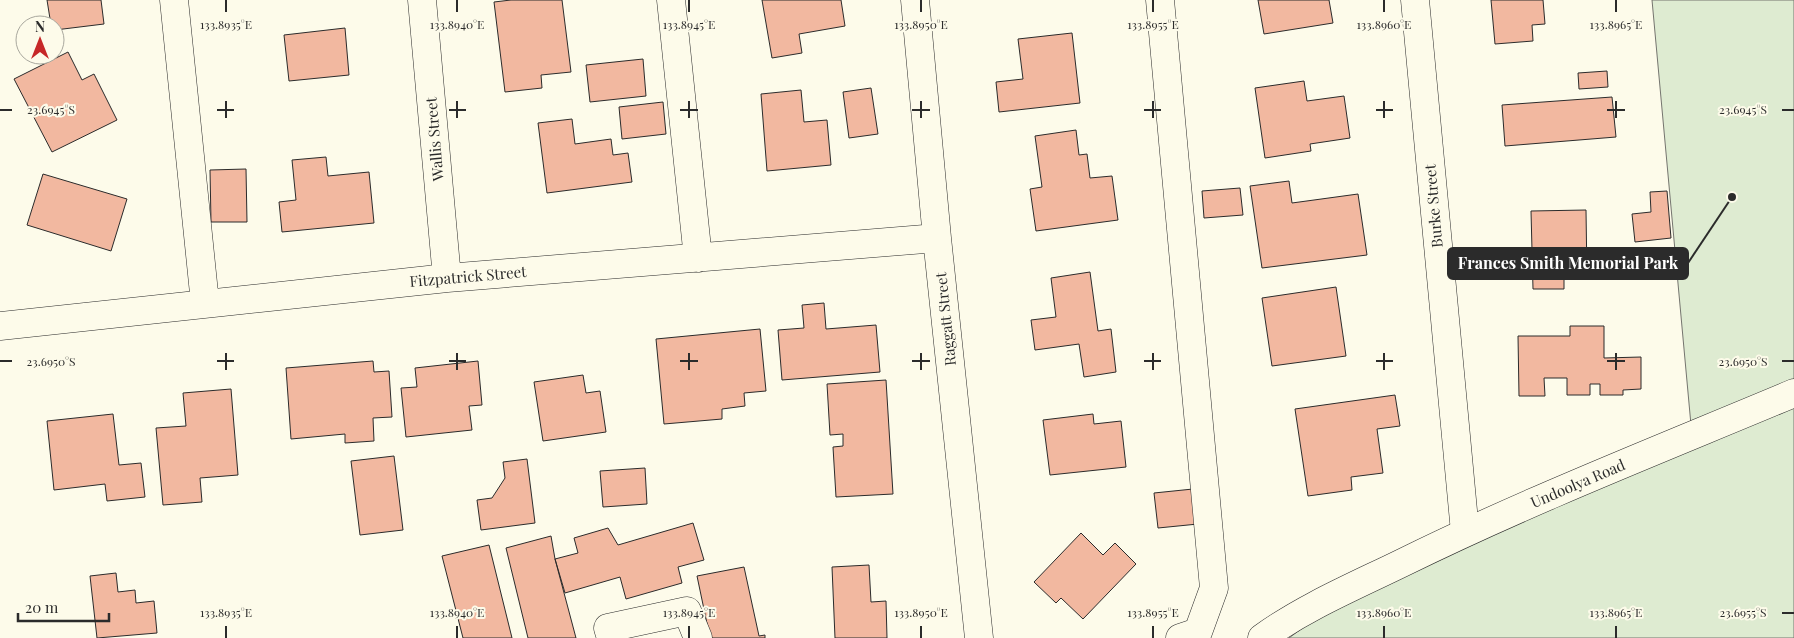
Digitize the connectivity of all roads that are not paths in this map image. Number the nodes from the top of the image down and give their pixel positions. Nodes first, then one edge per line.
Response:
1 (174, 0) edge
2 (422, 0) edge
3 (671, 0) edge
4 (916, 0) edge
5 (1160, 0) edge
6 (1415, 0) edge
7 (937, 238) junction
8 (698, 258) junction
9 (447, 278) junction
10 (205, 303) junction
11 (0, 326) edge
12 (1794, 393) edge
13 (1464, 532) junction
14 (1365, 581) junction
15 (611, 638) edge
16 (698, 638) edge
17 (979, 638) edge
18 (1180, 638) edge
19 (1262, 638) edge
20 (1289, 638) edge

1 - 10 street
2 - 9 street, Wallis Street
3 - 8 street
4 - 7 street, Raggatt Street
5 - 18 street
6 - 13 street, Burke Street
7 - 8 street, Fitzpatrick Street
7 - 17 street, Raggatt Street
8 - 9 street, Fitzpatrick Street
9 - 10 street, Fitzpatrick Street
10 - 11 street, Fitzpatrick Street
12 - 13 street, Undoolya Road
13 - 14 street, Undoolya Road
14 - 19 street, Undoolya Road
14 - 20 street, Undoolya Road
15 - 16 street

